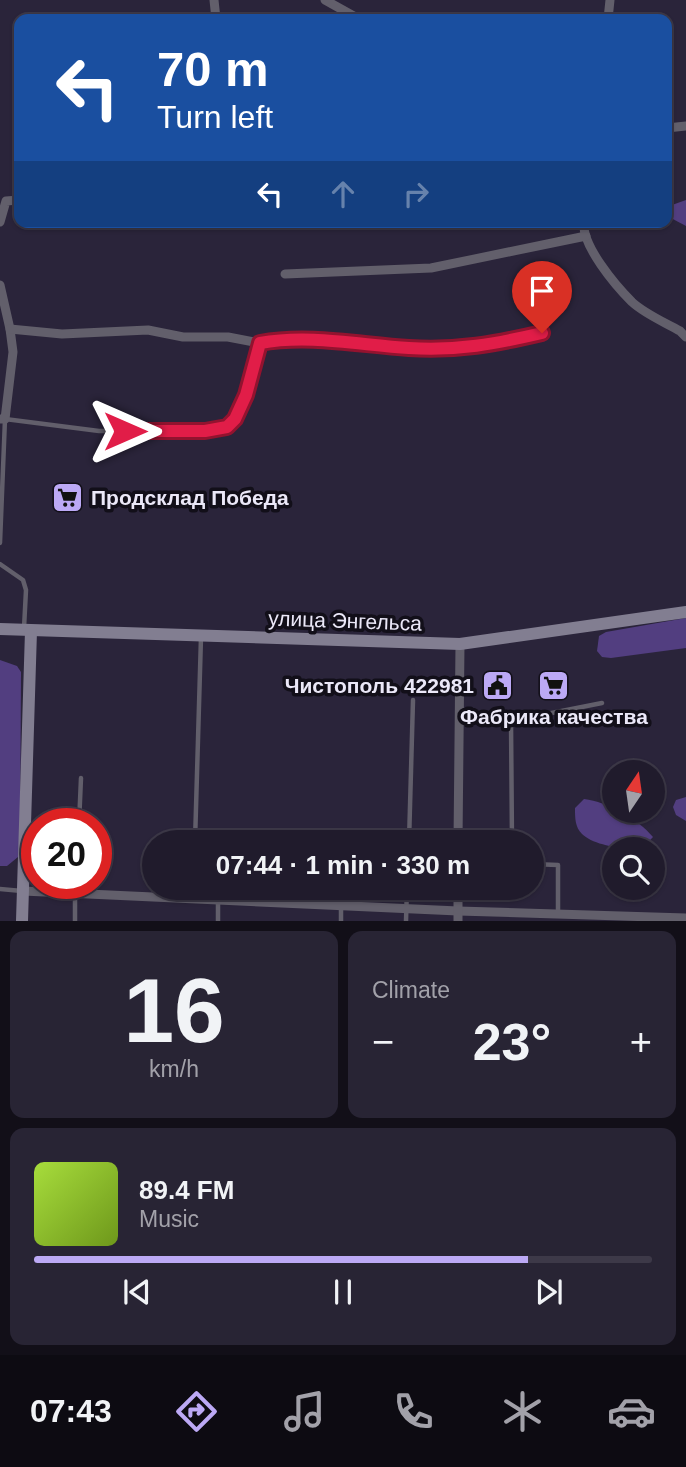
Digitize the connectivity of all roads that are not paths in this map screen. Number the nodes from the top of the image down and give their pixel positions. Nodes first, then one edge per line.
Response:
1 (325, 0) edge
2 (350, 14) edge
3 (3, 199) edge
4 (0, 222) edge
5 (585, 228) edge
6 (586, 236) junction
7 (285, 274) dead end
8 (0, 285) edge
9 (10, 329) junction
10 (542, 333) dead end
11 (686, 337) edge
12 (260, 343) junction
13 (3, 419) edge
14 (1, 447) edge
15 (0, 543) edge
16 (0, 564) edge
17 (686, 611) edge
18 (0, 629) edge
19 (28, 631) junction
20 (201, 636) junction
21 (460, 644) junction
22 (413, 700) dead end
23 (602, 703) dead end
24 (81, 778) dead end
25 (25, 808) edge
26 (80, 808) edge
27 (195, 830) edge
28 (409, 830) edge
29 (458, 830) edge
30 (512, 830) edge
31 (544, 864) edge
32 (0, 889) edge
33 (21, 891) edge
34 (112, 892) edge
35 (142, 894) edge
36 (23, 899) edge
37 (75, 899) edge
38 (218, 900) joint
39 (340, 900) edge
40 (407, 900) edge
41 (340, 906) junction
42 (407, 909) junction
43 (558, 914) junction
44 (458, 916) edge
45 (686, 918) edge
46 (22, 921) edge
47 (75, 921) edge
48 (218, 921) edge
49 (341, 921) edge
50 (406, 921) edge

1 - 2 street
3 - 4 street
5 - 6 street
6 - 7 street
6 - 11 street
8 - 9 street
9 - 12 street
9 - 13 street
10 - 12 street
12 - 13 lane
13 - 14 lane
14 - 15 lane
16 - 19 lane
17 - 21 main road, улица Энгельса
18 - 19 main road, улица Энгельса
19 - 20 main road, улица Энгельса
19 - 25 main road
20 - 21 main road, улица Энгельса
20 - 27 lane
21 - 29 street
22 - 28 lane
23 - 30 lane
24 - 26 lane
31 - 43 lane
32 - 33 lane
34 - 35 street
36 - 46 main road
37 - 47 lane
38 - 41 street
38 - 48 lane
39 - 41 lane
40 - 42 lane
41 - 42 street
41 - 49 lane
42 - 44 street
42 - 50 lane
43 - 44 street
43 - 45 street

